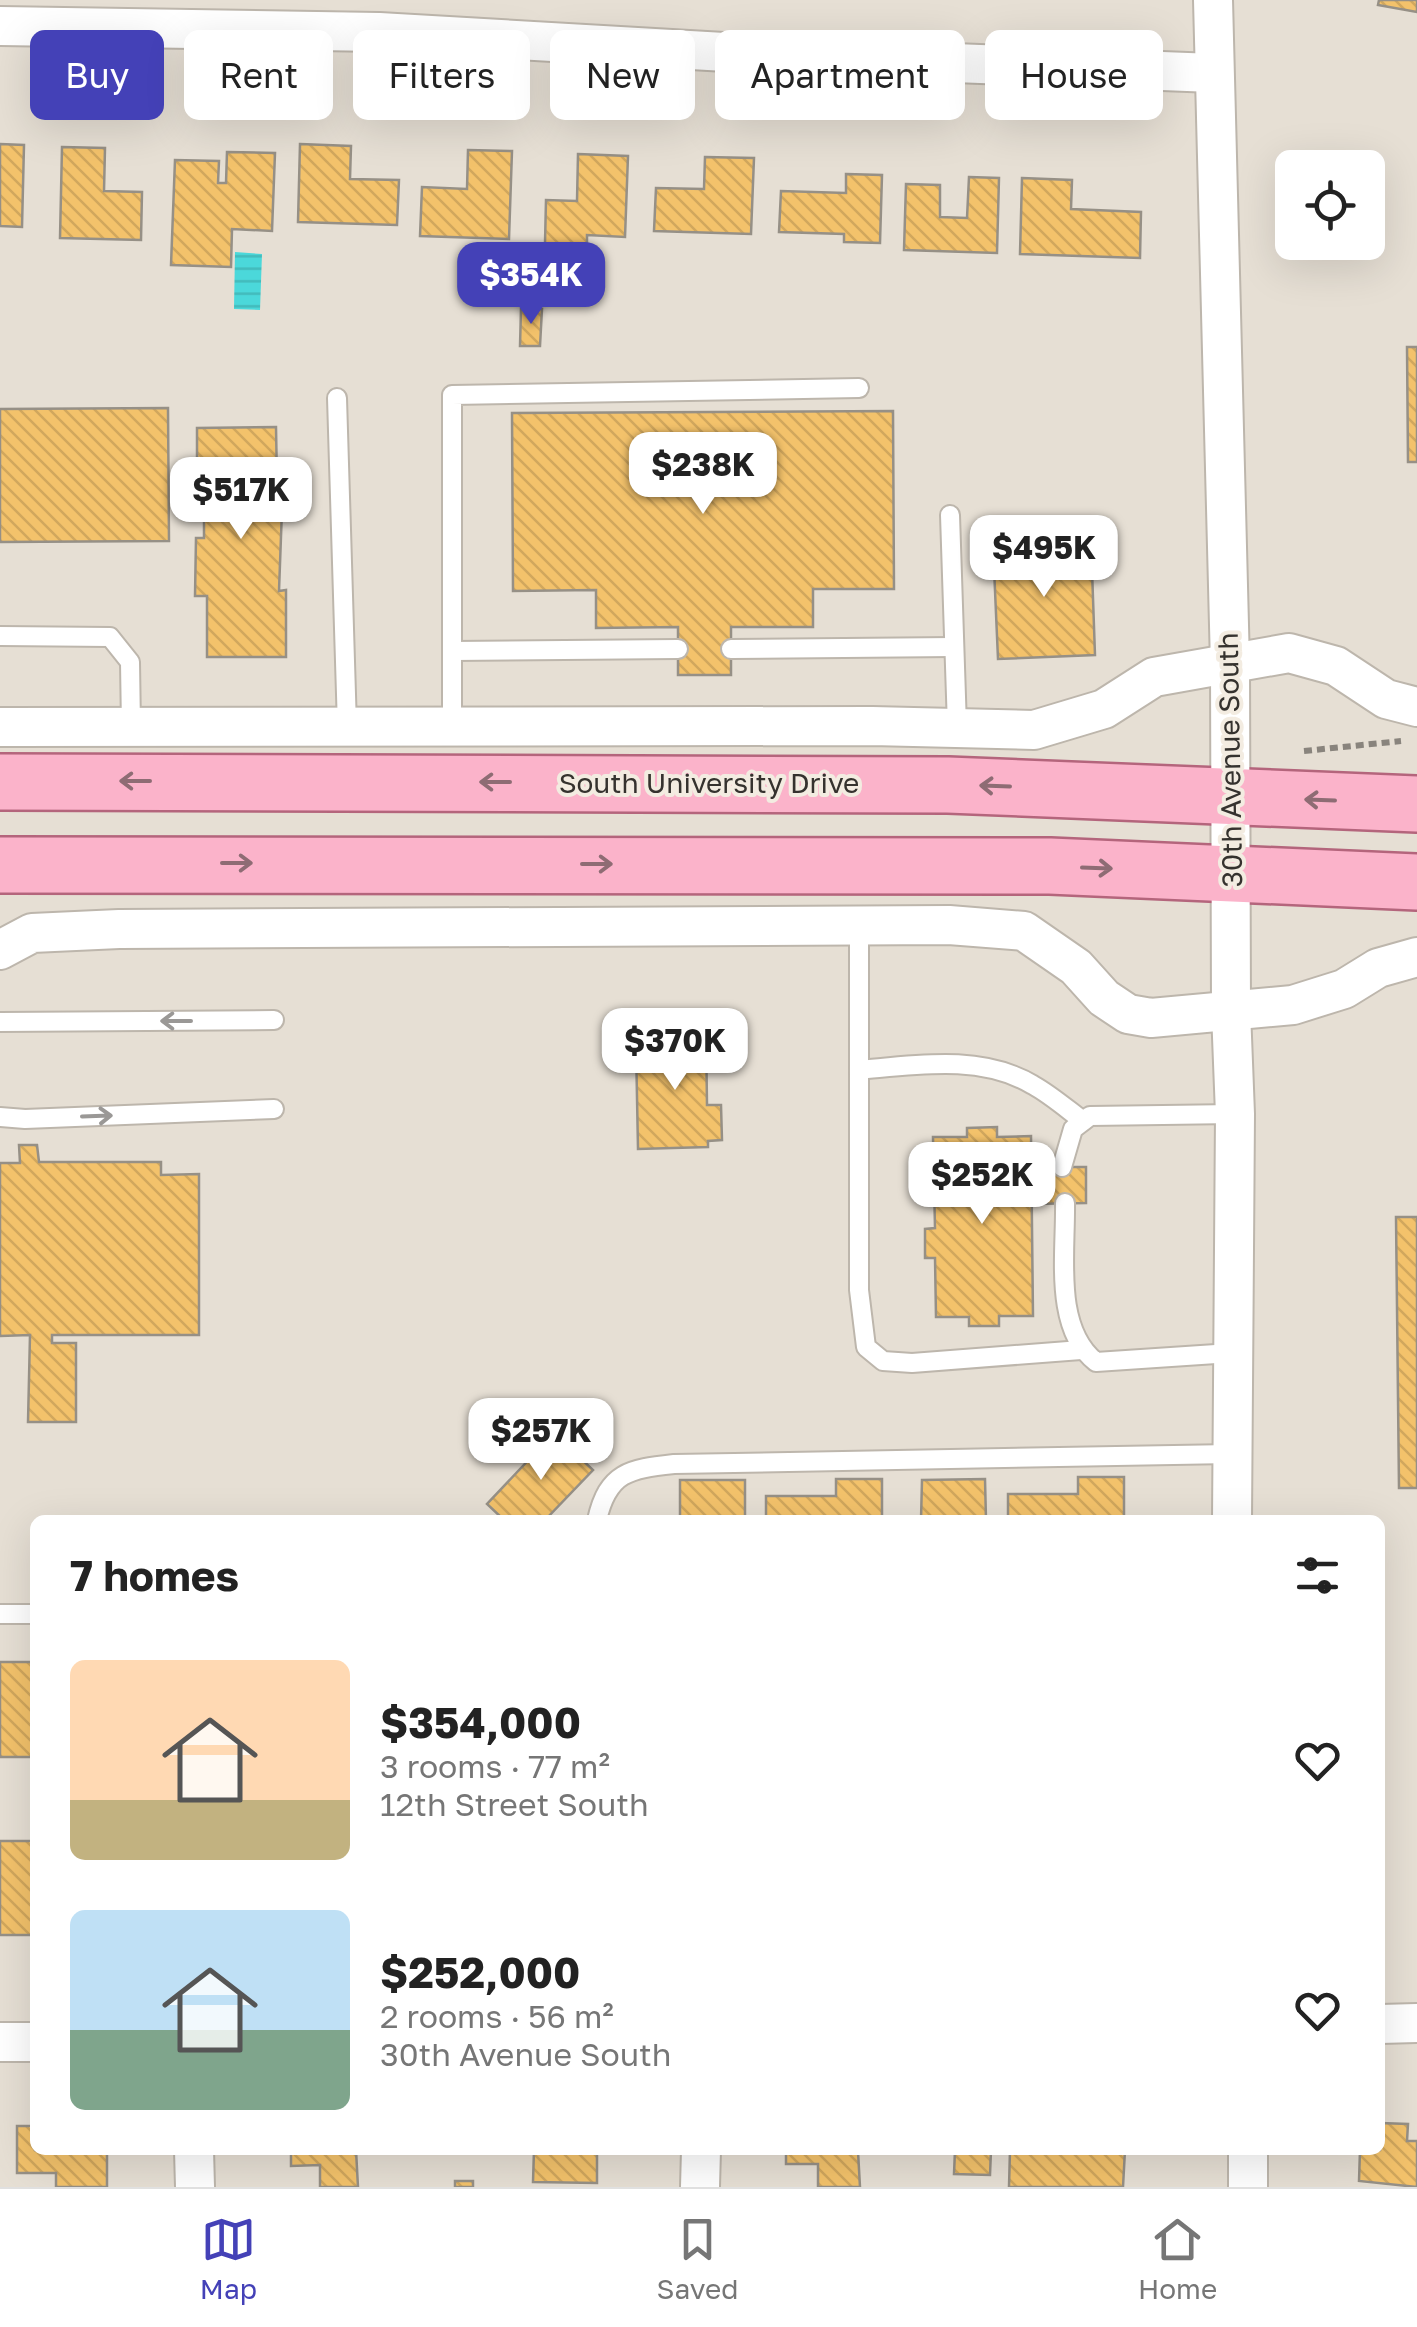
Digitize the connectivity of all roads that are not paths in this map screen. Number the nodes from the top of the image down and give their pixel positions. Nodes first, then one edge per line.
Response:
1 (1213, 0) edge
2 (0, 26) edge
3 (1213, 73) junction
4 (859, 388) dead end
5 (337, 398) dead end
6 (950, 515) dead end
7 (0, 636) edge
8 (954, 647) junction
9 (678, 649) dead end
10 (732, 649) dead end
11 (453, 651) junction
12 (1230, 664) junction
13 (1417, 707) edge
14 (347, 726) junction
15 (452, 726) junction
16 (0, 727) edge
17 (132, 727) junction
18 (957, 727) junction
19 (230, 781) junction
20 (0, 782) edge
21 (1231, 796) junction
22 (1417, 804) edge
23 (0, 818) edge
24 (0, 865) edge
25 (1231, 874) junction
26 (1417, 882) edge
27 (859, 925) junction
28 (0, 950) edge
29 (1417, 958) edge
30 (1231, 1011) junction
31 (274, 1020) dead end
32 (0, 1022) edge
33 (859, 1070) junction
34 (274, 1109) dead end
35 (1235, 1114) junction
36 (0, 1117) edge
37 (1083, 1122) junction
38 (1062, 1167) dead end
39 (1064, 1203) dead end
40 (1081, 1350) junction
41 (1231, 1353) junction
42 (1231, 1454) junction
43 (598, 1515) edge
44 (1232, 1515) edge
45 (0, 1614) edge
46 (30, 1614) edge
47 (1385, 2024) edge
48 (1417, 2024) edge
49 (0, 2042) edge
50 (30, 2042) edge
51 (194, 2155) edge
52 (700, 2155) edge
53 (1248, 2155) edge
54 (195, 2187) edge
55 (700, 2187) edge
56 (1248, 2187) edge

1 - 3 street, 30th Avenue South
2 - 3 street
3 - 12 street, 30th Avenue South
4 - 11 lane
5 - 14 lane
6 - 8 lane
7 - 17 lane
8 - 10 lane
8 - 18 lane
9 - 11 lane
11 - 15 lane
12 - 13 street
12 - 18 street
12 - 21 street, 30th Avenue South
14 - 15 street
14 - 17 street
15 - 18 street
16 - 17 street
19 -> 20 main road, South University Drive
21 -> 19 main road, South University Drive
19 - 23 main road
22 -> 21 main road, South University Drive
21 - 25 street, 30th Avenue South
24 -> 25 main road
25 - 26 main road
25 - 30 street, 30th Avenue South
27 - 28 street
27 - 30 street
27 - 33 lane
29 - 30 street
30 - 35 street, 30th Avenue South
31 -> 32 lane
33 - 37 lane
33 - 40 lane
36 -> 34 lane
35 - 37 lane
35 - 41 street, 30th Avenue South
37 - 38 lane
39 - 40 lane
40 - 41 lane
41 - 42 street, 30th Avenue South
42 - 43 lane
42 - 44 street, 30th Avenue South
45 - 46 lane
47 - 48 street
49 - 50 street
51 - 54 street
52 - 55 street
53 - 56 street

